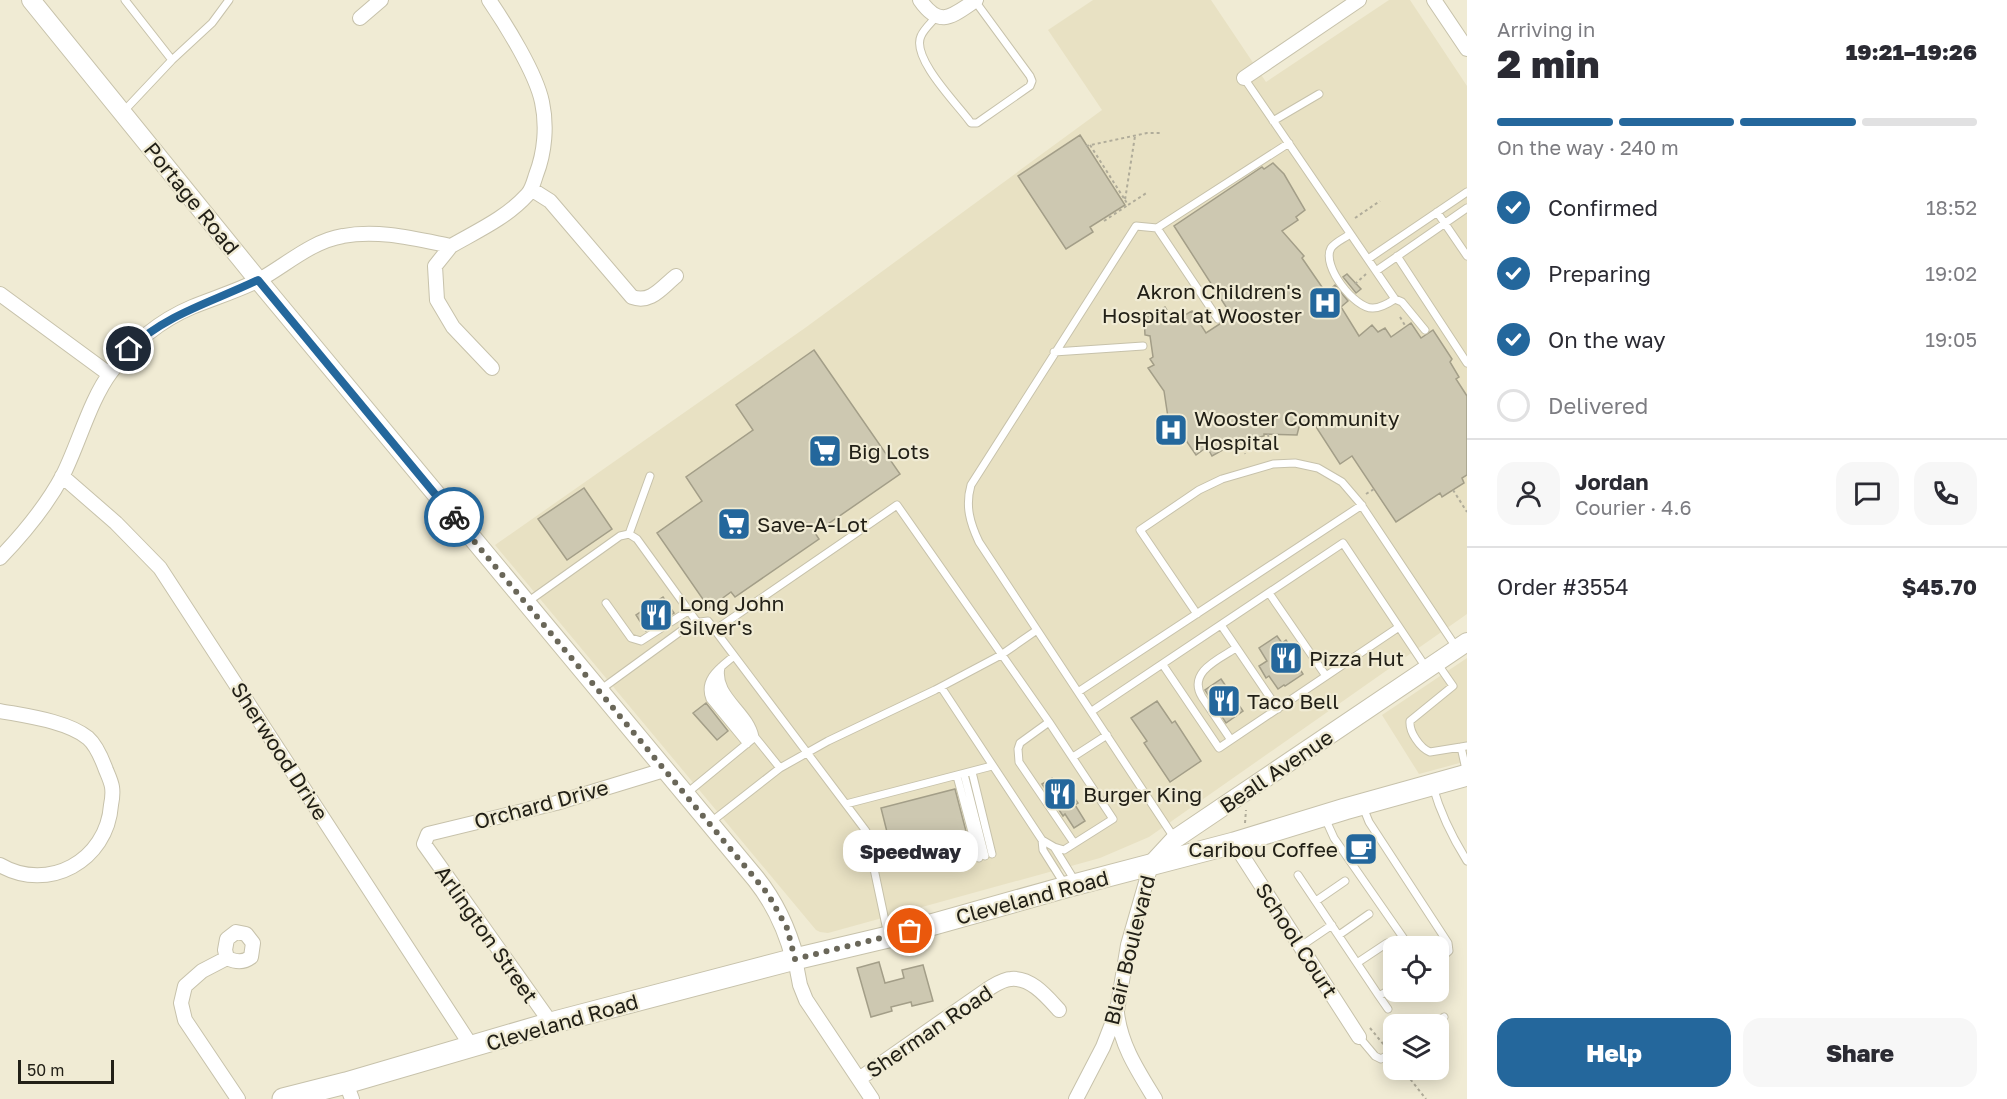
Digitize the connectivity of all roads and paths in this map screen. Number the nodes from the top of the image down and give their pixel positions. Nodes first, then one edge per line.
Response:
1 (31, 0) edge
2 (125, 0) edge
3 (229, 0) edge
4 (381, 0) edge
5 (489, 0) edge
6 (920, 0) edge
7 (976, 0) edge
8 (1359, 0) edge
9 (1434, 0) edge
10 (936, 17) junction
11 (360, 18) dead end
12 (1467, 49) edge
13 (172, 60) junction
14 (1244, 78) joint
15 (1319, 94) dead end
16 (123, 112) junction
17 (1273, 121) junction
18 (1162, 133) dead end
19 (1134, 136) junction
20 (1289, 143) junction
21 (531, 189) junction
22 (1148, 192) dead end
23 (1467, 192) edge
24 (1125, 200) junction
25 (1380, 201) dead end
26 (1128, 205) junction
27 (1467, 208) edge
28 (1437, 212) junction
29 (1355, 218) dead end
30 (1104, 221) dead end
31 (1445, 223) junction
32 (1157, 228) junction
33 (1350, 234) junction
34 (451, 246) junction
35 (1397, 256) junction
36 (1467, 256) edge
37 (1368, 259) junction
38 (1376, 271) junction
39 (676, 276) dead end
40 (258, 280) junction
41 (0, 294) edge
42 (1395, 299) junction
43 (1400, 317) dead end
44 (1218, 320) dead end
45 (1406, 327) dead end
46 (1425, 330) dead end
47 (1143, 346) dead end
48 (1054, 352) junction
49 (1467, 363) edge
50 (492, 368) dead end
51 (109, 374) junction
52 (1268, 434) dead end
53 (1241, 442) dead end
54 (1270, 448) dead end
55 (1245, 454) dead end
56 (62, 476) junction
57 (650, 476) dead end
58 (1374, 489) dead end
59 (1453, 490) dead end
60 (1365, 495) dead end
61 (1362, 506) junction
62 (1467, 512) edge
63 (629, 534) junction
64 (0, 558) edge
65 (1269, 593) junction
66 (526, 603) junction
67 (606, 603) dead end
68 (688, 610) junction
69 (1197, 614) junction
70 (697, 622) junction
71 (1221, 625) junction
72 (1399, 627) junction
73 (715, 630) junction
74 (1037, 630) junction
75 (1462, 646) edge
76 (1236, 648) junction
77 (1001, 655) junction
78 (735, 656) junction
79 (1163, 664) junction
80 (1432, 666) junction
81 (718, 671) junction
82 (1326, 676) junction
83 (941, 687) junction
84 (599, 691) junction
85 (1078, 692) junction
86 (1278, 709) junction
87 (0, 711) edge
88 (1092, 711) junction
89 (1049, 722) junction
90 (1107, 735) junction
91 (751, 740) junction
92 (1231, 740) junction
93 (1464, 746) edge
94 (807, 753) junction
95 (1073, 757) junction
96 (992, 766) junction
97 (780, 768) junction
98 (664, 770) junction
99 (972, 772) junction
100 (1467, 774) edge
101 (960, 775) junction
102 (1433, 784) junction
103 (685, 794) junction
104 (846, 804) junction
105 (1362, 804) junction
106 (1323, 815) junction
107 (709, 824) junction
108 (1175, 839) junction
109 (1042, 840) junction
110 (1074, 843) junction
111 (1234, 843) junction
112 (424, 844) joint
113 (1054, 847) junction
114 (1467, 861) edge
115 (0, 865) edge
116 (1151, 865) junction
117 (1298, 875) dead end
118 (1345, 881) dead end
119 (1071, 886) junction
120 (1316, 901) junction
121 (1369, 914) dead end
122 (1332, 925) junction
123 (1339, 935) junction
124 (1402, 936) edge
125 (1443, 936) edge
126 (888, 938) junction
127 (1300, 946) junction
128 (1383, 946) edge
129 (227, 958) dead end
130 (795, 959) junction
131 (1357, 963) junction
132 (1383, 994) edge
133 (1379, 996) junction
134 (1388, 1009) dead end
135 (1059, 1010) dead end
136 (1117, 1011) junction
137 (551, 1023) junction
138 (1359, 1037) joint
139 (472, 1047) junction
140 (1383, 1058) edge
141 (859, 1079) junction
142 (1411, 1080) edge
143 (349, 1091) edge
144 (238, 1099) edge
145 (283, 1099) edge
146 (872, 1099) edge
147 (1076, 1099) edge
148 (1155, 1099) edge
149 (1426, 1099) edge

1 - 16 main road, Portage Road
2 - 13 lane
3 - 13 lane
4 - 11 street
5 - 21 street
6 - 10 street
7 - 10 street
7 - 10 lane
8 - 14 street
9 - 12 street
13 - 16 lane
14 - 17 lane
15 - 17 lane
16 - 40 main road, Portage Road
17 - 20 lane
18 - 19 path
19 - 24 path
19 - 24 path
20 - 32 lane
20 - 33 lane
21 - 34 street
21 - 39 street
22 - 26 path
23 - 28 lane
24 - 26 path
25 - 29 path
26 - 30 path
27 - 31 lane
28 - 31 lane
28 - 37 lane
31 - 35 lane
31 - 36 lane
32 - 44 lane
32 - 48 lane
33 - 37 lane
33 - 42 lane
34 - 40 street
34 - 50 street
35 - 38 lane
35 - 49 lane
37 - 38 lane
38 - 42 lane
40 - 51 street
40 - 66 main road, Portage Road
41 - 51 street
42 - 46 lane
43 - 45 path
47 - 48 lane
48 - 74 lane
51 - 56 street
52 - 54 path
53 - 55 path
56 - 64 street
56 - 139 street, Sherwood Drive
57 - 63 lane
58 - 60 path
59 - 62 path
61 - 69 lane
61 - 69 lane
61 - 75 lane
63 - 66 lane
63 - 68 lane
65 - 71 lane
65 - 72 lane
65 - 82 lane
66 - 84 main road, Portage Road
67 - 68 lane
68 - 70 lane
69 - 85 lane
70 - 73 lane
70 - 84 lane
71 - 76 lane
71 - 79 lane
72 - 80 lane
72 - 82 lane
73 - 77 lane
73 - 78 lane
74 - 77 lane
74 - 85 lane
75 - 80 main road, Beall Avenue
76 - 86 lane
76 - 92 lane
77 - 83 lane
77 - 89 lane
78 - 81 lane
78 - 94 lane
79 - 88 lane
79 - 92 lane
80 - 93 lane
80 - 108 main road, Beall Avenue
81 - 91 lane
81 - 91 lane
82 - 86 lane
83 - 94 lane
83 - 96 lane
84 - 98 main road, Portage Road
85 - 88 lane
86 - 92 lane
87 - 115 street
88 - 90 lane
89 - 95 lane
89 - 110 lane
90 - 95 lane
90 - 108 lane
91 - 97 lane
91 - 103 lane
93 - 100 lane
94 - 97 lane
94 - 104 lane
95 - 110 lane
96 - 99 lane
96 - 109 lane
97 - 107 lane
98 - 103 main road, Portage Road
98 - 112 street, Orchard Drive
99 - 101 lane
99 - 101 lane
100 - 102 main road, Cleveland Road
101 - 104 lane
102 - 105 main road, Cleveland Road
102 - 114 lane
103 - 107 main road, Portage Road
104 - 126 lane
105 - 106 main road, Cleveland Road
105 - 125 lane
106 - 111 main road, Cleveland Road
106 - 124 lane
107 - 130 main road, Portage Road
108 - 116 main road, Beall Avenue
109 - 113 lane
109 - 119 lane
110 - 113 lane
111 - 116 main road, Cleveland Road
111 - 127 street, School Court
112 - 137 street, Arlington Street
113 - 119 lane
116 - 119 main road, Cleveland Road
116 - 136 street, Blair Boulevard
117 - 120 lane
118 - 120 lane
119 - 126 main road, Cleveland Road
120 - 122 lane
121 - 123 lane
122 - 123 lane
122 - 127 lane
123 - 131 lane
126 - 130 main road, Cleveland Road
127 - 138 street, School Court
128 - 131 lane
129 - 144 street
130 - 137 main road, Cleveland Road
130 - 141 street
131 - 133 lane
132 - 133 lane
133 - 134 lane
135 - 141 street, Sherman Road
136 - 147 street, Blair Boulevard
136 - 148 street
137 - 139 main road, Cleveland Road
138 - 140 lane
139 - 143 main road, Cleveland Road
141 - 146 street
142 - 149 path
143 - 145 main road, Cleveland Road

